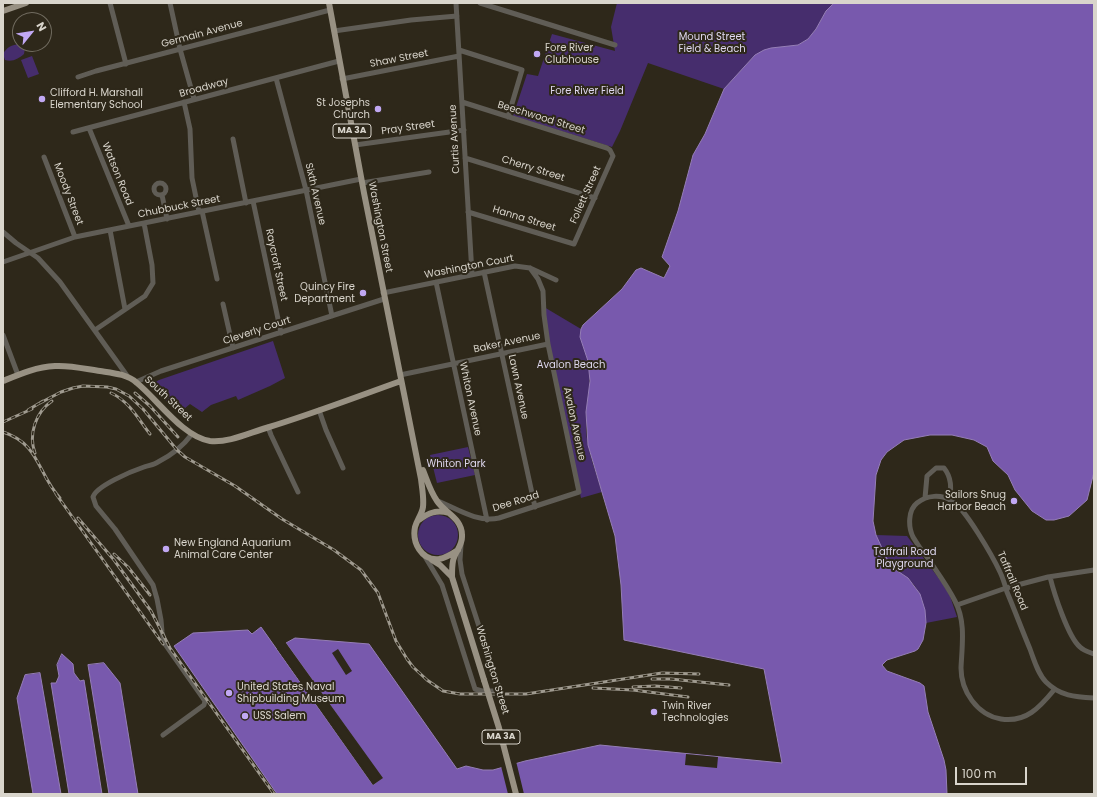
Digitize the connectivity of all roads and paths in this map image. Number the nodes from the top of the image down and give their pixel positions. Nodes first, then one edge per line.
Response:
1 (26, 3) edge
2 (110, 3) edge
3 (170, 3) edge
4 (456, 3) edge
5 (480, 3) edge
6 (330, 6) edge
7 (3, 11) edge
8 (457, 16) junction
9 (334, 31) junction
10 (615, 45) dead end
11 (180, 49) junction
12 (459, 50) junction
13 (459, 56) junction
14 (339, 61) junction
15 (126, 64) junction
16 (78, 77) dead end
17 (276, 78) junction
18 (342, 79) junction
19 (194, 99) junction
20 (184, 102) junction
21 (462, 102) junction
22 (508, 117) junction
23 (88, 128) junction
24 (464, 130) junction
25 (73, 132) dead end
26 (233, 139) dead end
27 (355, 145) junction
28 (612, 152) joint
29 (44, 157) dead end
30 (465, 158) junction
31 (429, 172) dead end
32 (362, 181) junction
33 (306, 190) junction
34 (162, 194) dead end
35 (594, 198) junction
36 (253, 201) junction
37 (246, 203) junction
38 (200, 212) junction
39 (468, 212) junction
40 (167, 219) junction
41 (144, 223) junction
42 (129, 226) junction
43 (110, 230) junction
44 (3, 232) edge
45 (75, 237) junction
46 (574, 244) joint
47 (30, 253) junction
48 (3, 262) edge
49 (530, 268) junction
50 (484, 272) junction
51 (472, 274) junction
52 (217, 279) dead end
53 (556, 280) dead end
54 (436, 282) junction
55 (384, 296) junction
56 (222, 304) dead end
57 (126, 308) junction
58 (332, 316) junction
59 (95, 330) junction
60 (281, 333) junction
61 (3, 335) edge
62 (548, 344) junction
63 (233, 348) junction
64 (502, 353) junction
65 (453, 364) junction
66 (18, 375) junction
67 (128, 377) junction
68 (400, 378) junction
69 (3, 381) edge
70 (136, 382) junction
71 (319, 410) junction
72 (268, 427) junction
73 (192, 434) junction
74 (417, 453) junction
75 (343, 468) dead end
76 (298, 492) dead end
77 (579, 492) joint
78 (925, 498) junction
79 (950, 500) junction
80 (437, 501) junction
81 (535, 507) junction
82 (449, 513) junction
83 (419, 520) junction
84 (486, 520) junction
85 (460, 547) junction
86 (426, 556) junction
87 (1094, 570) edge
88 (452, 577) junction
89 (1050, 577) junction
90 (1006, 588) junction
91 (958, 605) junction
92 (1094, 654) edge
93 (1054, 690) junction
94 (1094, 698) edge
95 (163, 735) dead end
96 (516, 794) edge

1 - 7 main road
2 - 15 street
3 - 11 street
4 - 8 street, Curtis Avenue
5 - 10 street
6 - 9 main road, Washington Street / MA 3A
6 - 11 street, Germain Avenue
8 - 9 street
8 - 12 street, Curtis Avenue
9 - 14 main road, Washington Street / MA 3A
11 - 15 street, Germain Avenue
11 - 19 street
12 - 13 street, Curtis Avenue
12 - 22 street
13 - 18 street, Shaw Street
13 - 21 street, Curtis Avenue
14 - 17 street, Broadway
14 - 18 main road, Washington Street / MA 3A
15 - 16 street, Germain Avenue
17 - 19 street, Broadway
17 - 33 street, Sixth Avenue
18 - 27 main road, Washington Street / MA 3A
19 - 20 street, Broadway
20 - 23 street, Broadway
20 - 38 street
21 - 22 street, Beechwood Street
21 - 24 street, Curtis Avenue
22 - 28 street, Beechwood Street
23 - 25 street, Broadway
23 - 42 street, Watson Road
24 - 27 street, Pray Street
24 - 30 street, Curtis Avenue
26 - 37 street
27 - 32 main road, Washington Street / MA 3A
28 - 35 street, Follett Street
29 - 45 street, Moody Street
30 - 35 street, Cherry Street
30 - 39 street, Curtis Avenue
31 - 32 street, Chubbuck Street
32 - 33 street, Chubbuck Street
32 - 55 main road, Washington Street / MA 3A
33 - 36 street, Chubbuck Street
33 - 58 street, Sixth Avenue
34 - 40 street
35 - 46 street, Follett Street
36 - 37 street, Chubbuck Street
36 - 60 street, Raycroft Street
37 - 38 street, Chubbuck Street
38 - 40 street, Chubbuck Street
38 - 52 street
39 - 46 street, Hanna Street
39 - 51 street, Curtis Avenue
40 - 41 street, Chubbuck Street
41 - 42 street, Chubbuck Street
41 - 57 street
42 - 43 street, Chubbuck Street
43 - 45 street, Chubbuck Street
43 - 57 street
44 - 47 street, South Street
45 - 47 street, Chubbuck Street
47 - 48 street, Chubbuck Street
47 - 59 street, South Street
49 - 50 street, Washington Court
49 - 53 street, Washington Court
49 - 62 street, Avalon Avenue
50 - 51 street, Washington Court
50 - 64 street, Lawn Avenue
51 - 54 street, Washington Court
54 - 55 street, Washington Court
54 - 65 street, Whiton Avenue
55 - 58 street, Cleverly Court
55 - 68 main road, Washington Street / MA 3A
56 - 63 street
57 - 59 street
58 - 60 street, Cleverly Court
59 - 67 street, South Street
60 - 63 street, Cleverly Court
61 - 66 street
62 - 64 street, Baker Avenue
62 - 77 street, Avalon Avenue
63 - 70 street, Cleverly Court
64 - 65 street, Baker Avenue
64 - 81 street, Lawn Avenue
65 - 68 street, Baker Avenue
65 - 84 street, Whiton Avenue
66 - 67 main road
66 - 69 main road
67 - 70 main road, South Street
68 - 71 main road, South Street
68 - 74 main road, Washington Street / MA 3A
70 - 73 main road, South Street
71 - 72 main road, South Street
71 - 75 street
72 - 73 main road, South Street
72 - 76 street
73 - 95 street
74 - 80 main road, Washington Street / MA 3A
74 - 83 main road, Washington Street / MA 3A
77 - 81 street, Dee Road
78 - 79 street
78 - 79 street
78 - 91 street
79 - 90 street, Taffrail Road
80 - 82 main road, Washington Street / MA 3A
80 - 84 street, Dee Road
81 - 84 street, Dee Road
82 - 83 main road
82 - 85 main road, MA 3A
83 - 86 main road, MA 3A
85 - 86 main road
85 - 86 street
85 - 88 main road, Washington Street / MA 3A
86 - 88 main road, Washington Street / MA 3A
87 - 89 street
88 - 96 main road, Washington Street / MA 3A, bridge
89 - 90 street
89 - 92 street
90 - 91 street
90 - 93 street, Taffrail Road
91 - 93 street
93 - 94 street

